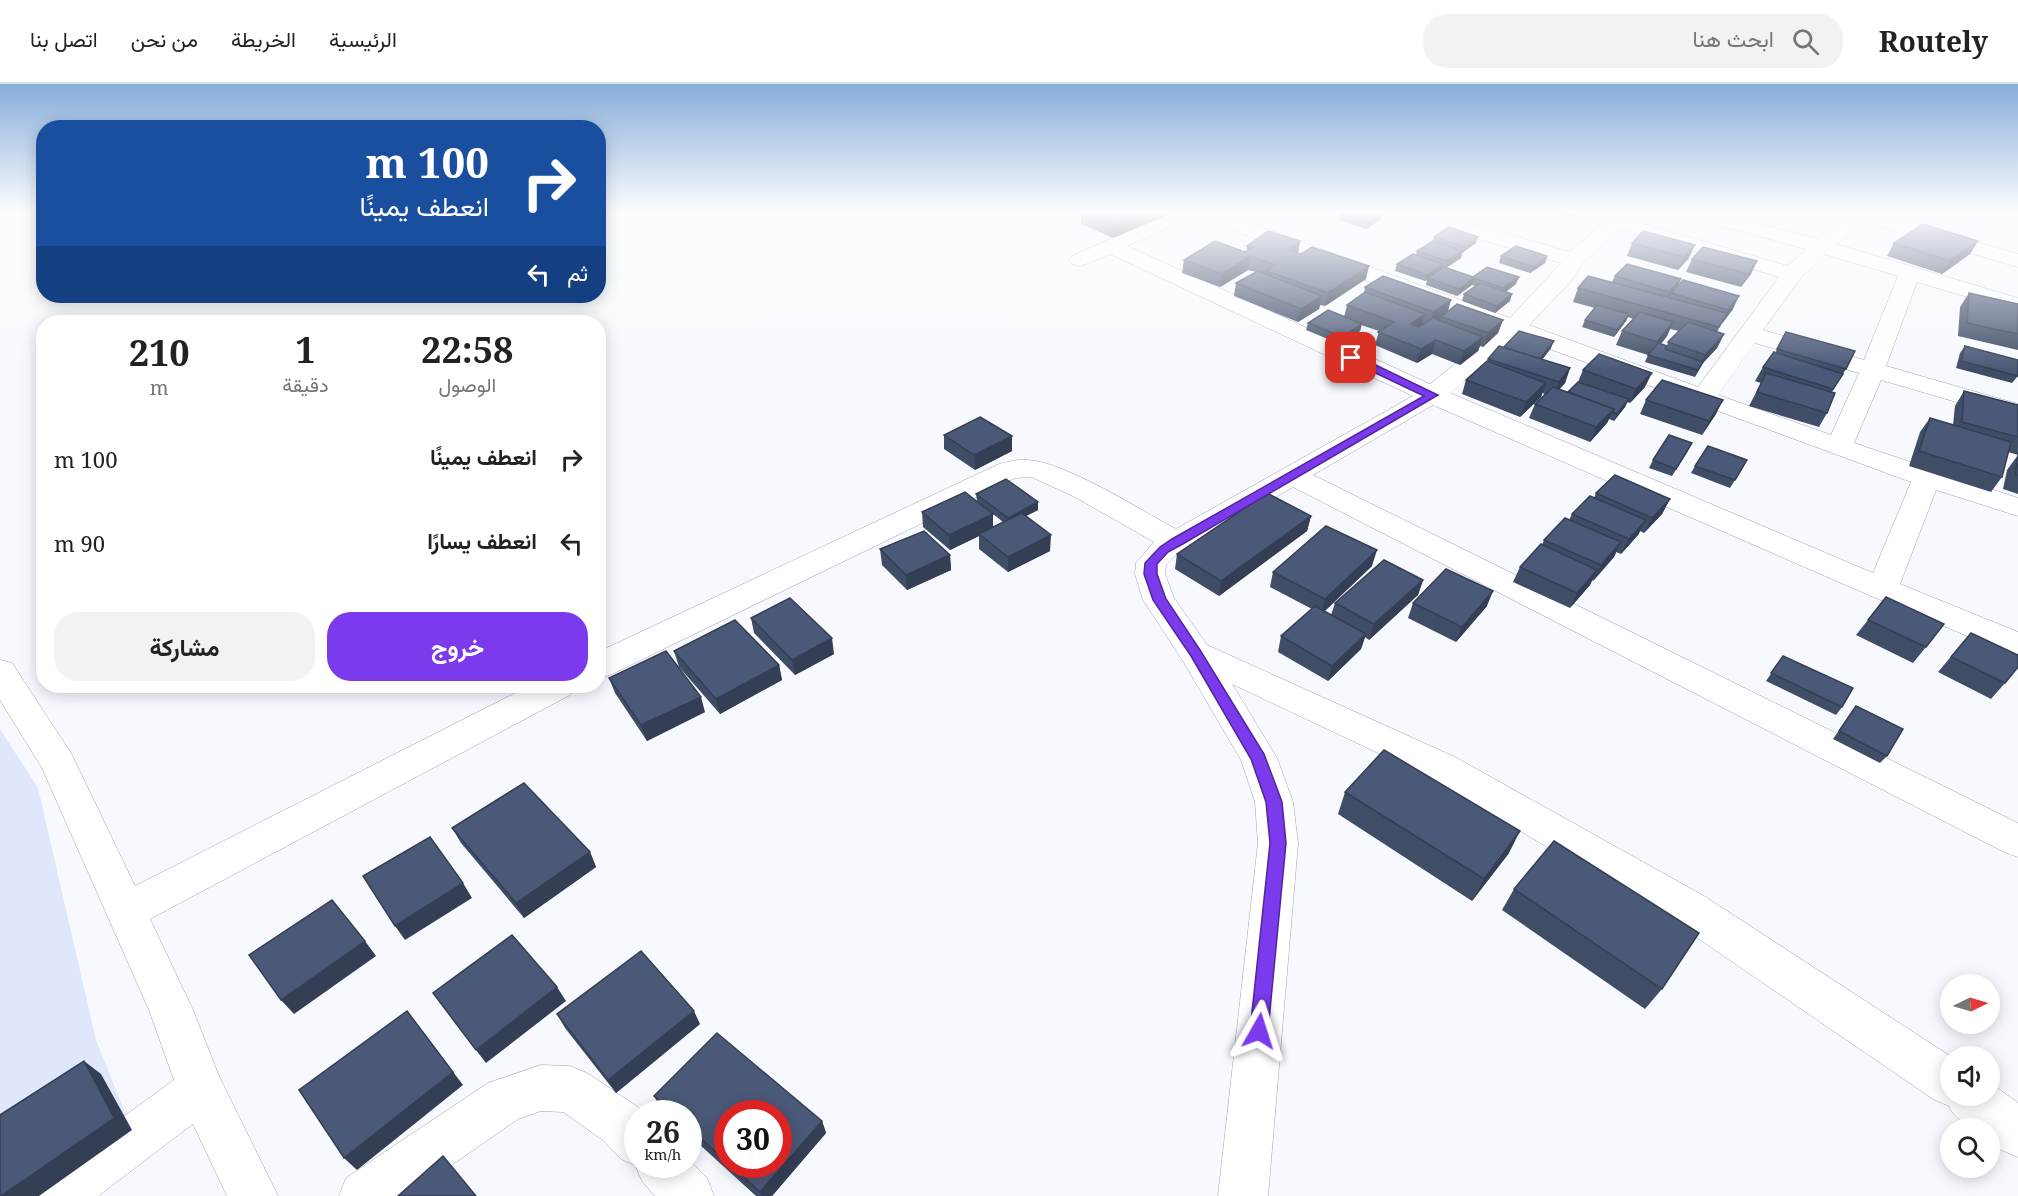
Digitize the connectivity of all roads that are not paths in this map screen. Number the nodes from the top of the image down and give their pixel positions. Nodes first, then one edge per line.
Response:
1 (1150, 265) edge
2 (1346, 265) edge
3 (1571, 265) edge
4 (1763, 265) edge
5 (1800, 265) edge
6 (1883, 265) edge
7 (1910, 273) junction
8 (1791, 274) junction
9 (2018, 305) edge
10 (1515, 327) junction
11 (1750, 334) junction
12 (1873, 369) junction
13 (1432, 395) junction
14 (1703, 398) junction
15 (2018, 412) edge
16 (1839, 447) junction
17 (1294, 477) junction
18 (1927, 478) junction
19 (2018, 507) edge
20 (1176, 542) junction
21 (1882, 589) junction
22 (2018, 645) edge
23 (1196, 653) junction
24 (606, 662) edge
25 (0, 672) edge
26 (545, 693) edge
27 (2018, 841) edge
28 (126, 911) junction
29 (1940, 1076) edge
30 (201, 1089) junction
31 (1982, 1106) edge
32 (624, 1127) edge
33 (2018, 1133) edge
34 (672, 1178) edge
35 (57, 1196) edge
36 (253, 1196) edge
37 (364, 1196) edge
38 (689, 1196) edge
39 (1243, 1196) edge

1 - 13 street
2 - 10 street
3 - 10 street
4 - 8 street
5 - 8 street
6 - 7 street
7 - 9 street
7 - 12 street
8 - 11 street
10 - 13 street
10 - 14 street
11 - 12 street
11 - 14 street
12 - 15 street
12 - 16 street
13 - 17 street
13 - 21 street
14 - 16 street
16 - 18 street
17 - 20 street
17 - 27 street
18 - 19 street
18 - 21 street
20 - 23 street
20 - 24 street
21 - 22 street
23 - 29 street
23 - 39 street
25 - 28 street
26 - 28 street
28 - 30 street
30 - 35 street
30 - 36 street
31 - 33 street
32 - 37 street
34 - 38 street

